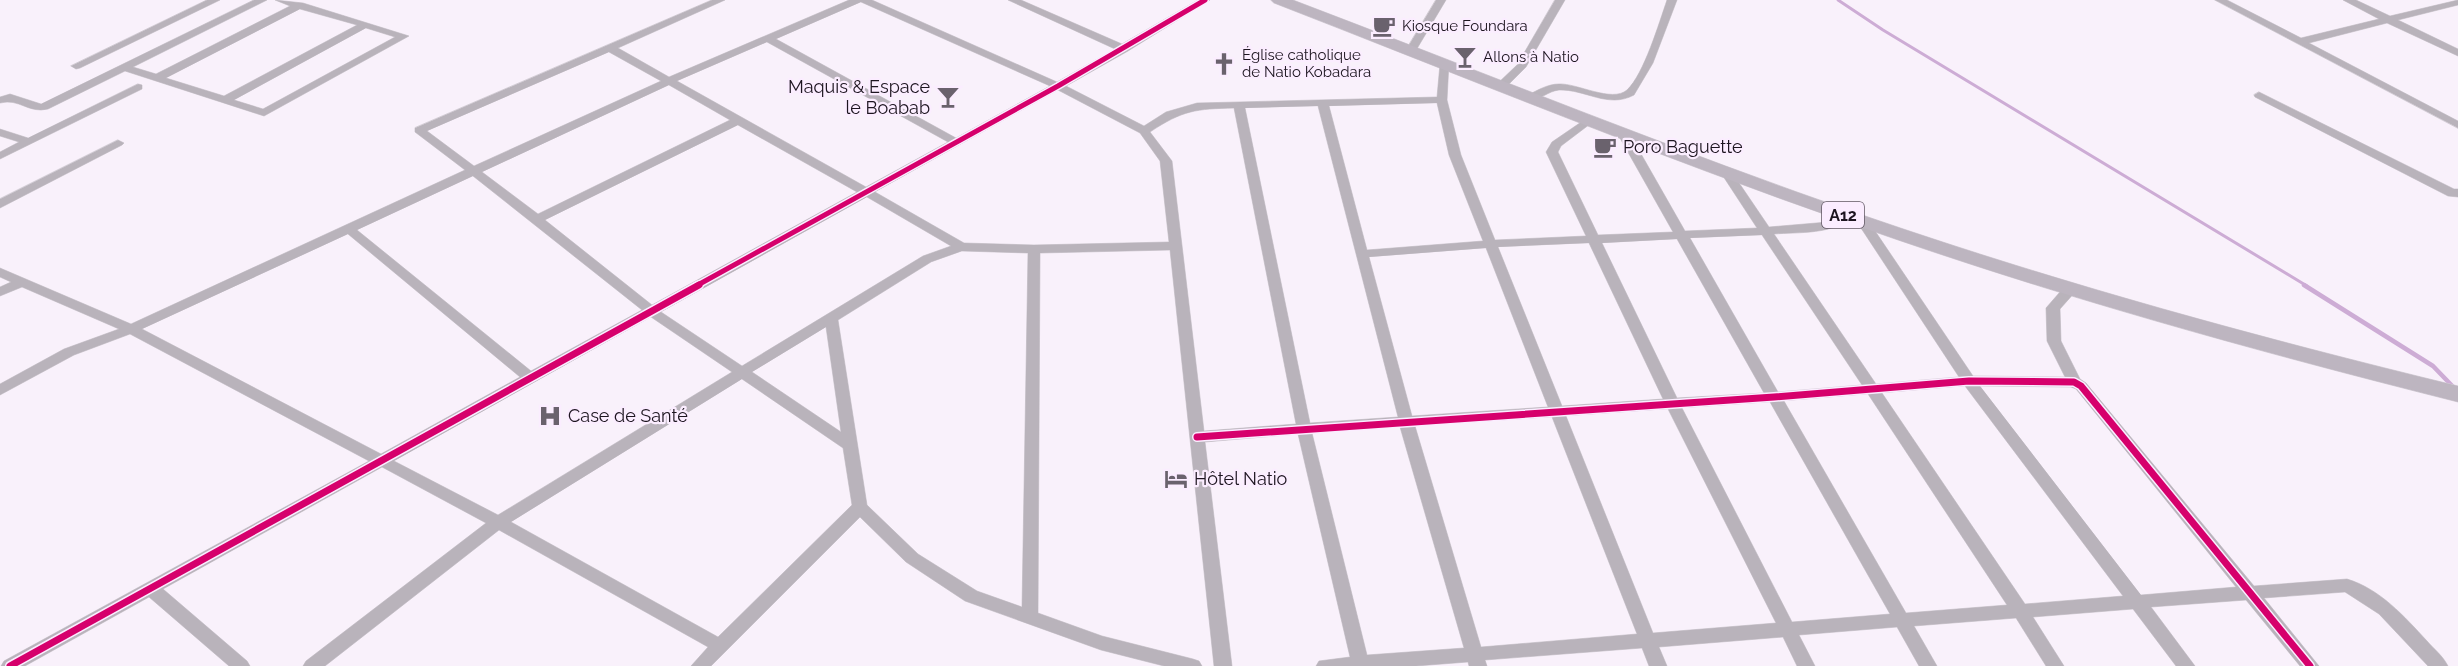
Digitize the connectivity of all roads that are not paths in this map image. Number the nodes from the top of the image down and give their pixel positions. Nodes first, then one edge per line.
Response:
1 (215, 0) edge
2 (262, 0) edge
3 (280, 0) edge
4 (720, 0) edge
5 (856, 0) edge
6 (864, 0) edge
7 (1013, 0) edge
8 (1204, 0) edge
9 (1279, 0) edge
10 (1442, 0) edge
11 (1560, 0) edge
12 (1672, 0) edge
13 (2220, 0) edge
14 (2348, 0) edge
15 (2458, 2) edge
16 (300, 5) junction
17 (2391, 20) junction
18 (365, 25) junction
19 (768, 39) junction
20 (2299, 42) junction
21 (609, 47) junction
22 (1124, 49) junction
23 (1411, 50) junction
24 (2458, 53) edge
25 (1445, 64) junction
26 (76, 66) dead end
27 (125, 68) junction
28 (159, 77) junction
29 (669, 81) junction
30 (1058, 86) junction
31 (1501, 86) junction
32 (138, 87) dead end
33 (2259, 95) dead end
34 (1532, 97) junction
35 (0, 100) edge
36 (225, 100) junction
37 (1442, 100) junction
38 (1323, 104) junction
39 (1239, 105) junction
40 (1590, 119) junction
41 (737, 121) junction
42 (2458, 124) edge
43 (1144, 131) junction
44 (1622, 131) junction
45 (0, 132) edge
46 (30, 142) junction
47 (118, 143) dead end
48 (957, 143) junction
49 (0, 156) edge
50 (475, 172) junction
51 (1727, 173) junction
52 (867, 192) junction
53 (2458, 193) edge
54 (0, 204) edge
55 (537, 219) junction
56 (1854, 219) junction
57 (349, 229) junction
58 (1766, 231) junction
59 (1681, 234) junction
60 (1594, 240) junction
61 (1490, 244) junction
62 (1176, 246) junction
63 (961, 247) junction
64 (1035, 249) junction
65 (1361, 254) junction
66 (0, 272) edge
67 (21, 282) junction
68 (2071, 288) junction
69 (0, 292) edge
70 (651, 311) junction
71 (831, 318) junction
72 (131, 328) junction
73 (743, 371) junction
74 (530, 378) junction
75 (1969, 381) junction
76 (2074, 382) junction
77 (1870, 388) junction
78 (0, 390) edge
79 (2458, 394) edge
80 (1774, 397) junction
81 (1672, 403) junction
82 (1557, 412) junction
83 (1406, 421) junction
84 (1304, 429) junction
85 (1197, 437) junction
86 (849, 444) junction
87 (381, 460) junction
88 (860, 507) junction
89 (498, 522) junction
90 (150, 588) junction
91 (2250, 594) junction
92 (2138, 603) junction
93 (2021, 612) junction
94 (1030, 617) junction
95 (1904, 621) junction
96 (1789, 630) junction
97 (1649, 641) junction
98 (720, 646) junction
99 (1476, 661) edge
100 (1360, 665) edge
101 (10, 666) edge
102 (241, 666) edge
103 (312, 666) edge
104 (700, 666) edge
105 (1193, 666) edge
106 (1223, 666) edge
107 (1324, 666) edge
108 (1658, 666) edge
109 (1806, 666) edge
110 (1928, 666) edge
111 (2055, 666) edge
112 (2186, 666) edge
113 (2310, 666) edge
114 (2439, 666) edge

1 - 26 street
2 - 27 street
3 - 16 street
4 - 21 street
5 - 19 street
6 - 30 street
7 - 22 street
8 - 22 street
9 - 23 main road, A12
10 - 23 street
11 - 31 street
12 - 34 street
13 - 20 street
14 - 17 street
15 - 17 street
16 - 18 street
16 - 28 street
17 - 20 street
17 - 24 street
18 - 36 street
18 - 36 street
19 - 29 street
19 - 48 street
20 - 42 street
21 - 29 street
21 - 50 street
22 - 30 street
23 - 25 main road, A12
25 - 31 main road, A12
25 - 37 street
27 - 28 street
27 - 35 street
28 - 36 street
29 - 41 street
29 - 50 street
30 - 43 street
30 - 48 street
31 - 34 main road, A12
32 - 46 street
33 - 53 street
34 - 40 main road, A12
37 - 38 street
37 - 61 street
38 - 39 street
38 - 65 street
39 - 43 street
39 - 84 street
40 - 44 main road, A12
40 - 60 street
41 - 52 street
41 - 55 street
43 - 62 street
44 - 51 main road, A12
44 - 59 street
45 - 46 street
46 - 49 street
47 - 54 street
48 - 52 street
50 - 55 street
50 - 57 street
51 - 56 main road, A12
51 - 58 street
52 - 63 street
52 - 70 street
55 - 70 street
56 - 58 street
56 - 68 main road, A12
56 - 75 street
57 - 72 street
57 - 74 street
58 - 59 street
58 - 77 street
59 - 60 street
59 - 80 street
60 - 61 street
60 - 81 street
61 - 65 street
61 - 82 street
62 - 64 street
62 - 85 street
63 - 64 street
63 - 71 street
64 - 94 street
65 - 83 street
66 - 67 street
67 - 69 street
67 - 72 street
68 - 76 street
68 - 79 main road, A12
70 - 73 street
70 - 74 street
71 - 73 street
71 - 86 street
72 - 78 street
72 - 87 street
73 - 86 street
73 - 89 street
74 - 87 street
75 - 76 street
75 - 77 street
75 - 92 street
76 - 91 street
77 - 80 street
77 - 93 street
80 - 81 street
80 - 95 street
81 - 82 street
81 - 96 street
82 - 83 street
82 - 97 street
83 - 84 street
83 - 99 street
84 - 85 street
84 - 100 street
85 - 106 street
86 - 88 street
87 - 89 street
87 - 90 street
88 - 94 street
88 - 98 street
89 - 98 street
89 - 103 street
90 - 101 street
90 - 102 street
91 - 92 street
91 - 113 street
91 - 114 street
92 - 93 street
92 - 112 street
93 - 95 street
93 - 111 street
94 - 105 street
95 - 96 street
95 - 110 street
96 - 97 street
96 - 109 street
97 - 99 street
97 - 108 street
98 - 104 street
99 - 100 street
100 - 107 street

